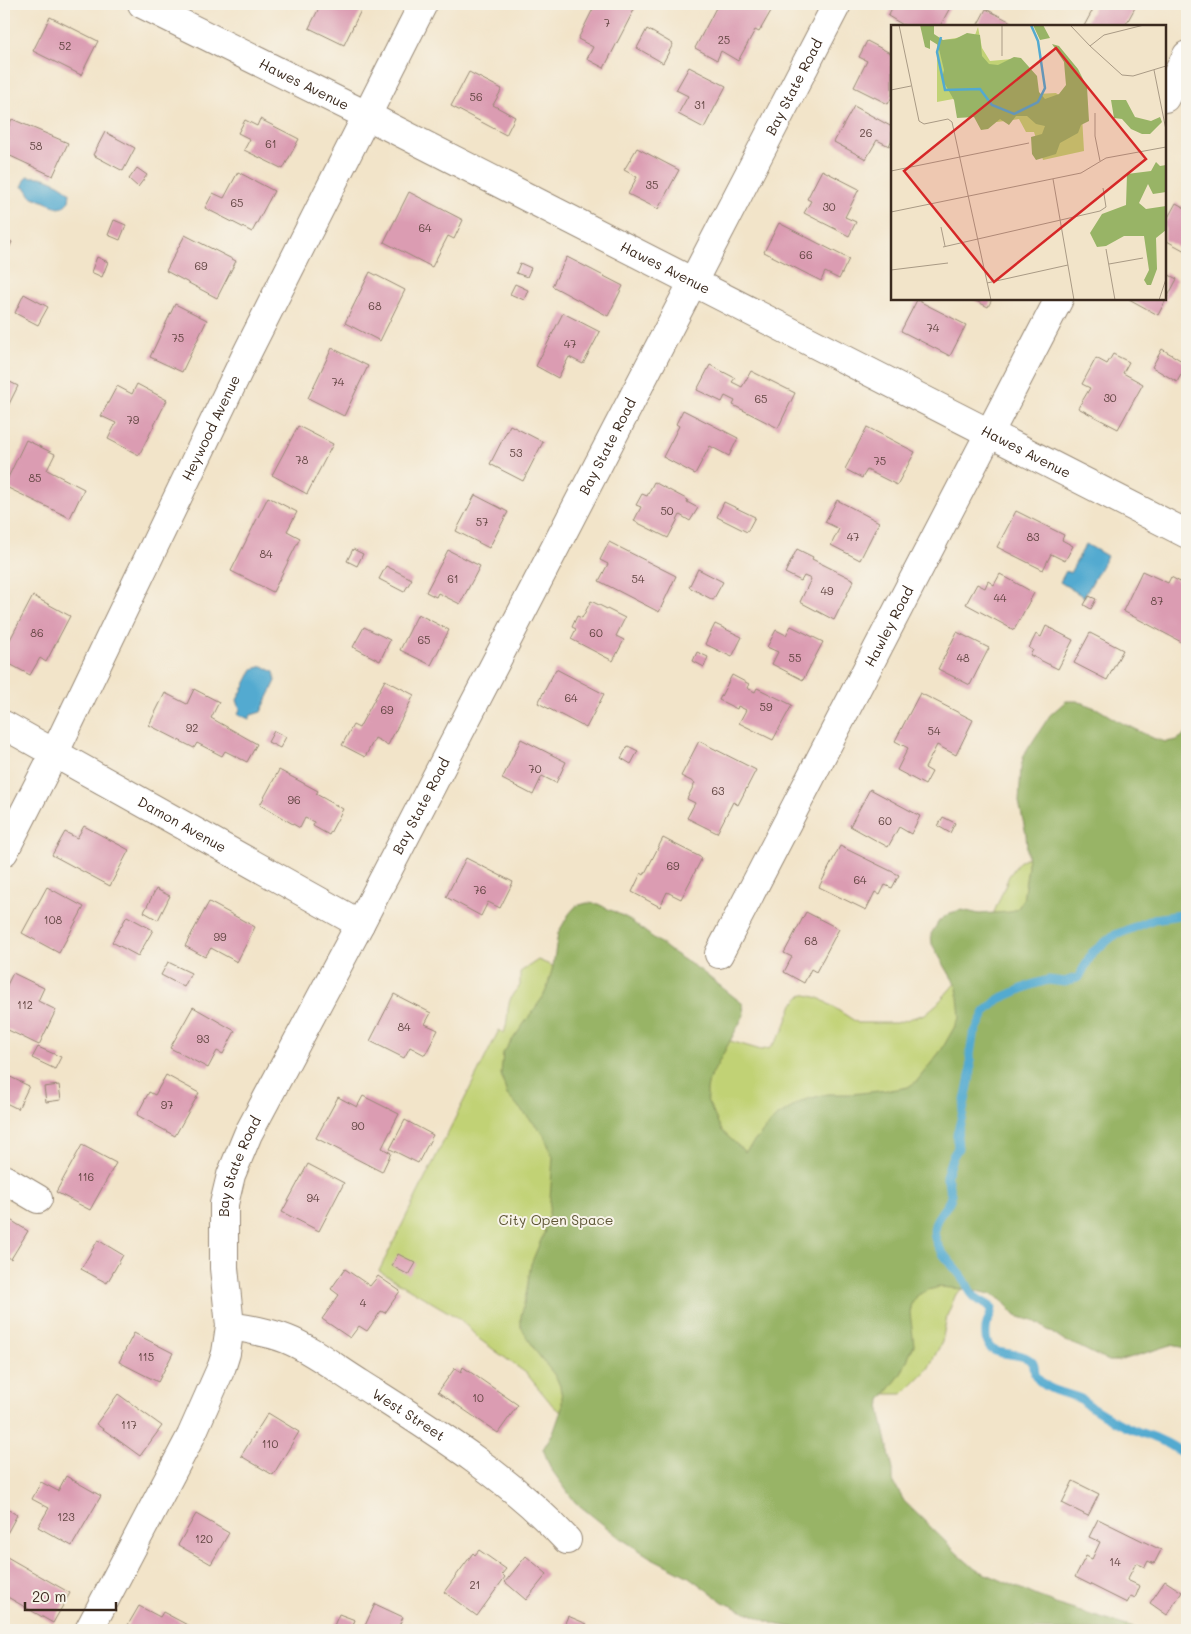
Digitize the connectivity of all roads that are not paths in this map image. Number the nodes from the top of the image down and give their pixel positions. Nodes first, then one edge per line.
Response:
1 (142, 4) edge
2 (423, 4) edge
3 (836, 4) edge
4 (1187, 55) edge
5 (1166, 96) edge
6 (368, 116) junction
7 (694, 282) junction
8 (1058, 300) edge
9 (988, 433) junction
10 (1187, 534) edge
11 (4, 726) edge
12 (54, 754) junction
13 (4, 852) edge
14 (360, 924) junction
15 (718, 954) dead end
16 (4, 1179) edge
17 (38, 1199) dead end
18 (230, 1326) junction
19 (567, 1540) dead end
20 (88, 1630) edge

1 - 6 street, Hawes Avenue
2 - 6 street, Heywood Avenue
3 - 7 street, Bay State Road
4 - 5 street
6 - 7 street, Hawes Avenue
6 - 12 street, Heywood Avenue
7 - 9 street, Hawes Avenue
7 - 14 street, Bay State Road
8 - 9 street, Hawley Road
9 - 10 street, Hawes Avenue
9 - 15 street, Hawley Road
11 - 12 street, Damon Avenue
12 - 13 street, Heywood Avenue
12 - 14 street, Damon Avenue
14 - 18 street, Bay State Road
16 - 17 street
18 - 19 street, West Street
18 - 20 street, Bay State Road

